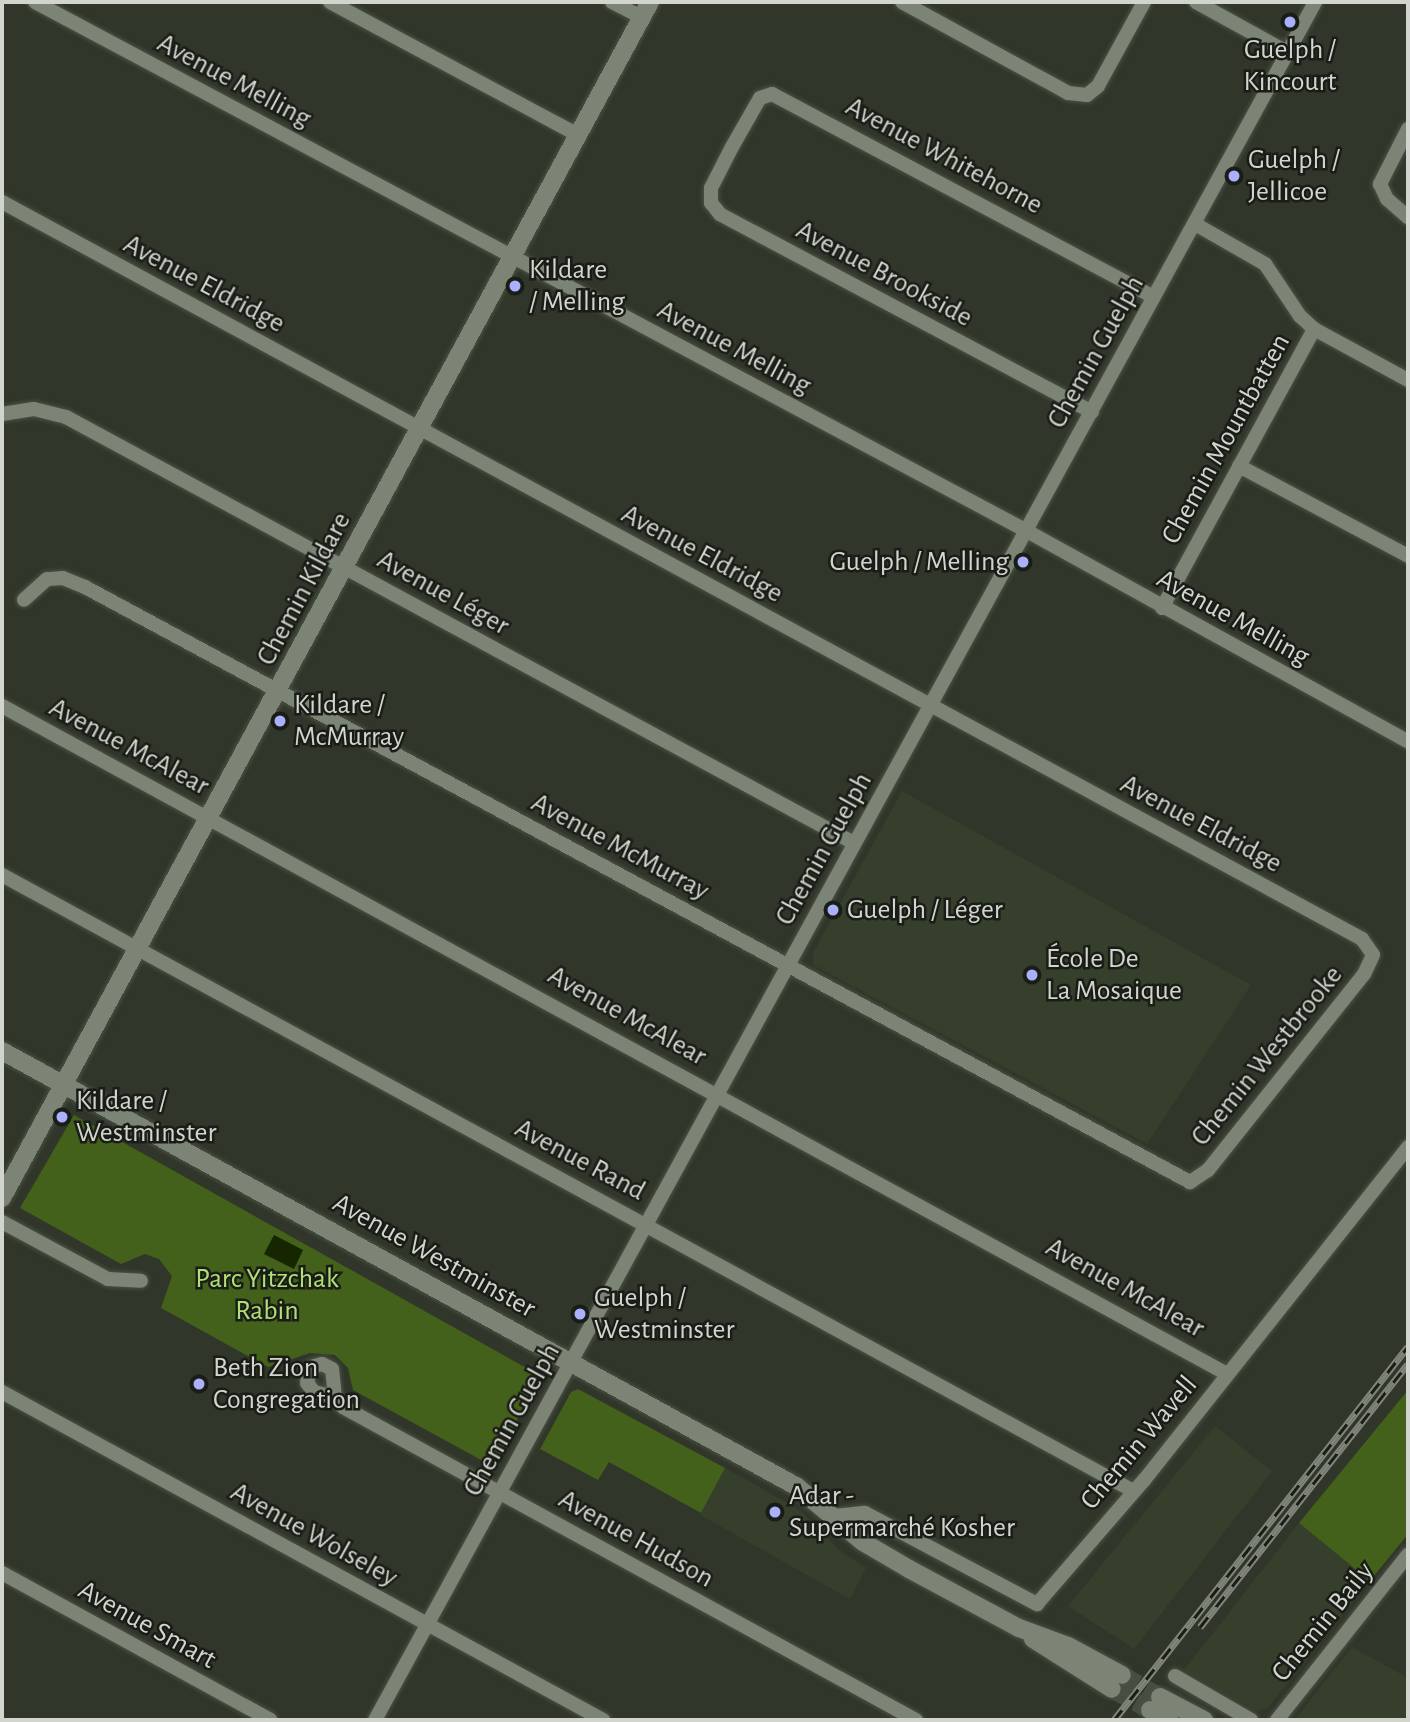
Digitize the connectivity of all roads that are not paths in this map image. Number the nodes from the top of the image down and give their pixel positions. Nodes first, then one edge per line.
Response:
1 (35, 2) edge
2 (330, 2) edge
3 (612, 2) edge
4 (902, 2) edge
5 (1144, 2) edge
6 (1196, 2) edge
7 (1315, 2) edge
8 (645, 10) edge
9 (1287, 52) junction
10 (1408, 128) edge
11 (578, 135) junction
12 (732, 147) joint
13 (2, 202) edge
14 (1408, 217) edge
15 (1195, 224) junction
16 (511, 258) junction
17 (1153, 297) junction
18 (1314, 329) junction
19 (1408, 380) edge
20 (1092, 412) junction
21 (2, 414) edge
22 (420, 429) junction
23 (1239, 466) junction
24 (1025, 530) junction
25 (1408, 556) edge
26 (346, 568) junction
27 (24, 600) dead end
28 (1162, 608) junction
29 (279, 690) junction
30 (2, 706) edge
31 (930, 706) junction
32 (1408, 741) edge
33 (209, 818) junction
34 (854, 844) junction
35 (2, 875) edge
36 (140, 950) junction
37 (1373, 955) joint
38 (787, 966) junction
39 (2, 1051) edge
40 (65, 1086) junction
41 (718, 1093) junction
42 (1408, 1147) edge
43 (1194, 1182) joint
44 (2, 1198) edge
45 (2, 1222) edge
46 (647, 1223) junction
47 (141, 1281) dead end
48 (572, 1362) junction
49 (1227, 1374) junction
50 (2, 1392) edge
51 (335, 1397) dead end
52 (1133, 1491) junction
53 (500, 1492) junction
54 (834, 1516) junction
55 (1408, 1555) edge
56 (1403, 1572) edge
57 (2, 1573) edge
58 (428, 1625) junction
59 (1175, 1676) dead end
60 (1117, 1682) tunnel mouth
61 (270, 1720) edge
62 (375, 1720) edge
63 (603, 1720) edge
64 (916, 1720) edge
65 (1170, 1720) edge
66 (1204, 1720) edge
67 (1251, 1720) edge
68 (1277, 1720) edge

1 - 16 street, Avenue Melling
2 - 11 street
3 - 8 street
4 - 5 street
6 - 9 street
7 - 9 street, Chemin Guelph
8 - 11 street, Chemin Kildare
9 - 15 street, Chemin Guelph
10 - 14 street
11 - 16 street, Chemin Kildare
12 - 17 street, Avenue Whitehorne
12 - 20 street, Avenue Brookside
13 - 22 street, Avenue Eldridge
15 - 17 street, Chemin Guelph
15 - 18 street
16 - 22 street, Chemin Kildare
16 - 24 street, Avenue Melling
17 - 20 street, Chemin Guelph
18 - 19 street
18 - 23 street, Chemin Mountbatten
20 - 24 street, Chemin Guelph
21 - 26 street, Avenue Léger
22 - 26 street, Chemin Kildare
22 - 31 street, Avenue Eldridge
23 - 25 street
23 - 28 street, Chemin Mountbatten
24 - 28 street, Avenue Melling
24 - 31 street, Chemin Guelph
26 - 29 street, Chemin Kildare
26 - 34 street, Avenue Léger
27 - 29 street, Avenue McMurray
28 - 32 street, Avenue Melling
29 - 33 street, Chemin Kildare
29 - 38 street, Avenue McMurray
30 - 33 street, Avenue McAlear
31 - 34 street, Chemin Guelph
31 - 37 street, Avenue Eldridge
33 - 36 street, Chemin Kildare
33 - 41 street, Avenue McAlear
34 - 38 street, Chemin Guelph
35 - 36 street, Avenue Rand
36 - 40 street, Chemin Kildare
36 - 46 street, Avenue Rand
37 - 43 street, Chemin Westbrooke
38 - 41 street, Chemin Guelph
38 - 43 street, Avenue McMurray
39 - 40 street, Avenue Westminster
40 - 44 street, Chemin Kildare
40 - 48 street, Avenue Westminster
41 - 46 street, Chemin Guelph
41 - 49 street, Avenue McAlear
42 - 49 street, Chemin Wavell
45 - 47 street
46 - 48 street, Chemin Guelph
46 - 52 street, Avenue Rand
48 - 53 street, Chemin Guelph
48 - 54 street, Avenue Westminster
49 - 52 street, Chemin Wavell
50 - 58 street, Avenue Wolseley
51 - 53 street, Avenue Hudson
52 - 54 street, Chemin Wavell
53 - 58 street, Chemin Guelph
53 - 64 street, Avenue Hudson
54 - 60 street, Avenue Westminster
55 - 56 street, Chemin Baily
56 - 68 street, Chemin Baily
57 - 61 street, Avenue Smart
58 - 62 street, Chemin Guelph
58 - 63 street, Avenue Wolseley
59 - 67 street
65 - 66 street

